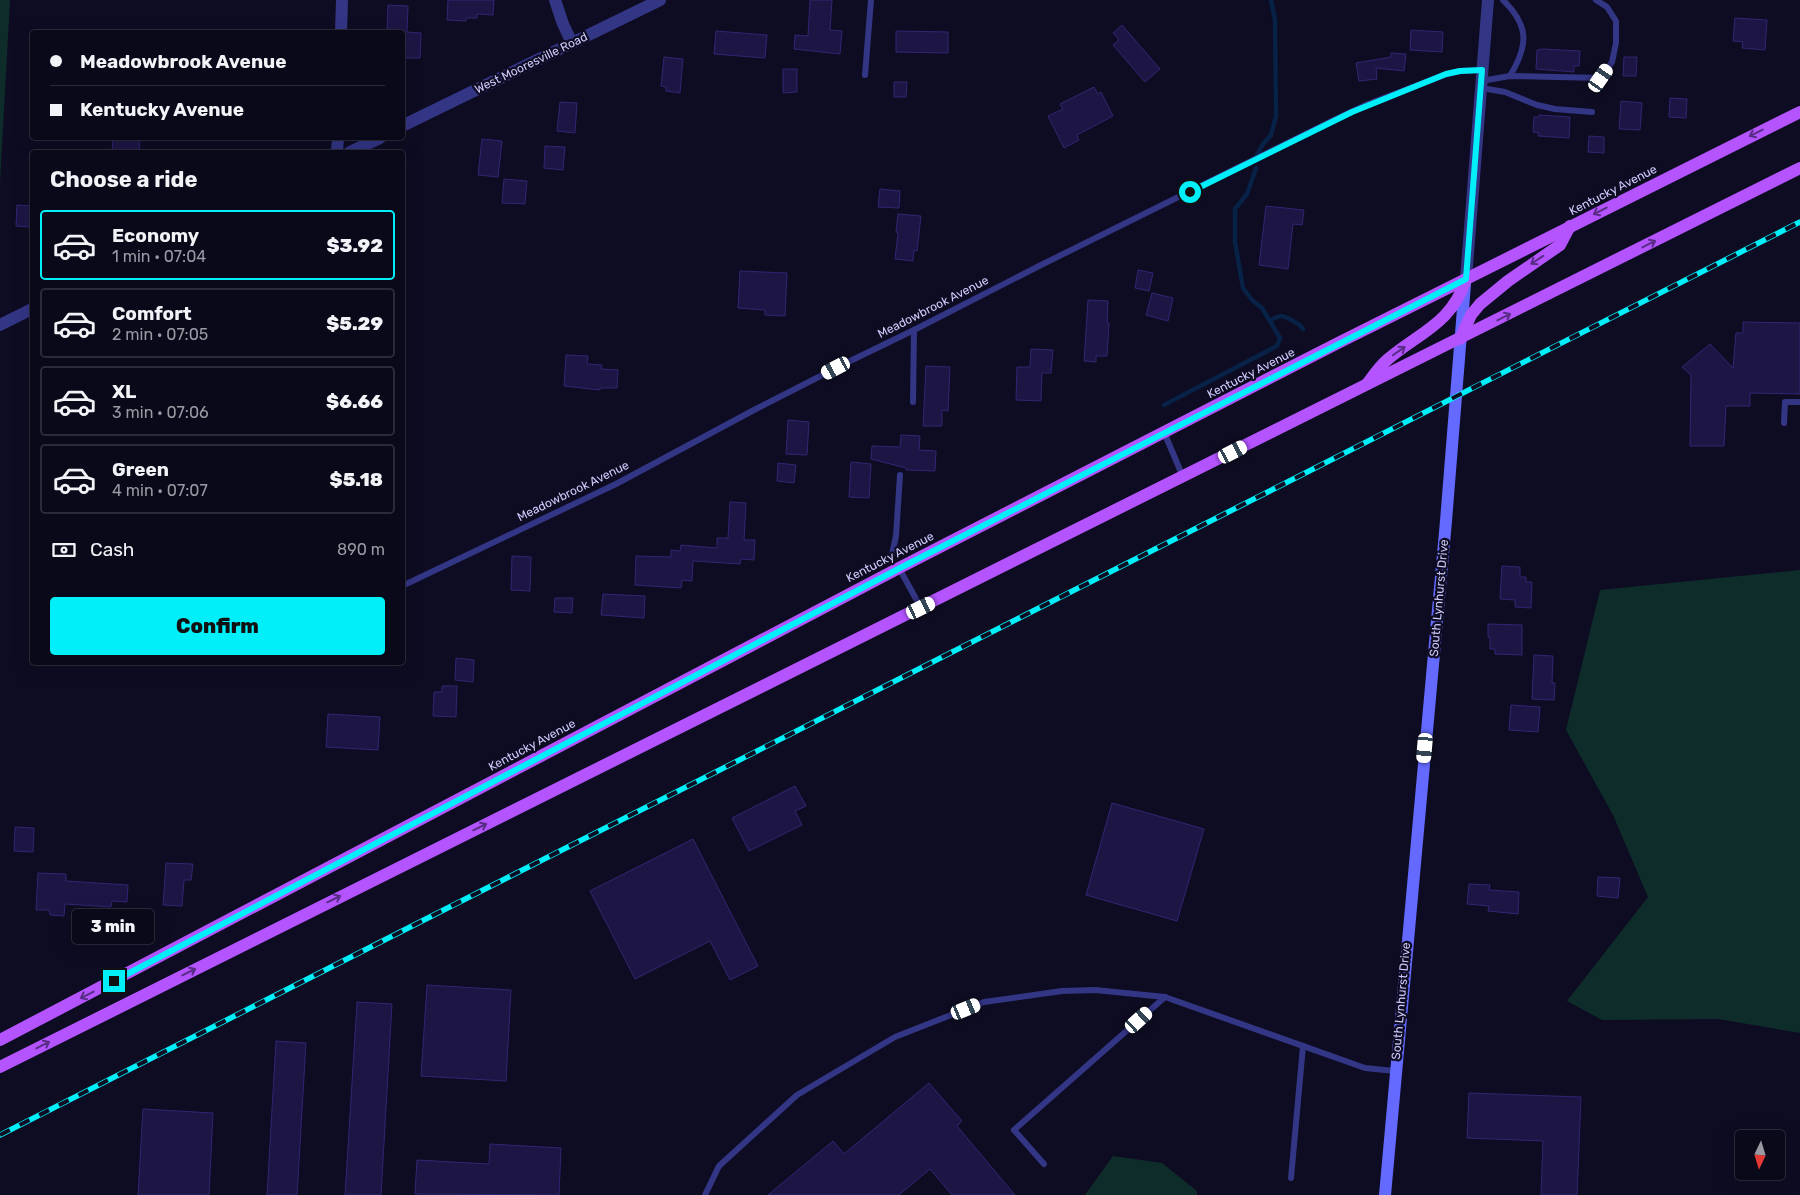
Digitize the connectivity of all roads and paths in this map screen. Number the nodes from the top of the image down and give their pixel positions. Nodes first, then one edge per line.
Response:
1 (342, 0) edge
2 (556, 0) edge
3 (660, 0) edge
4 (871, 0) edge
5 (1488, 0) edge
6 (1503, 0) edge
7 (1596, 0) edge
8 (341, 30) edge
9 (572, 43) junction
10 (865, 75) dead end
11 (1510, 76) junction
12 (1481, 80) junction
13 (1592, 112) dead end
14 (1800, 112) edge
15 (405, 125) edge
16 (376, 140) edge
17 (354, 150) edge
18 (1800, 168) edge
19 (1570, 226) junction
20 (1466, 279) junction
21 (30, 310) edge
22 (0, 325) edge
23 (914, 330) junction
24 (1460, 339) junction
25 (1366, 386) junction
26 (913, 402) dead end
27 (1800, 402) edge
28 (1784, 423) dead end
29 (1164, 432) junction
30 (900, 475) dead end
31 (1183, 477) junction
32 (892, 554) dead end
33 (900, 568) junction
34 (405, 585) edge
35 (921, 608) junction
36 (1165, 997) junction
37 (0, 1040) edge
38 (1303, 1046) junction
39 (0, 1067) edge
40 (1395, 1071) junction
41 (1044, 1164) dead end
42 (1291, 1178) dead end
43 (705, 1195) edge
44 (1385, 1195) edge

1 - 8 street
2 - 9 street
3 - 9 street, West Mooresville Road
4 - 10 lane
5 - 12 street, South Lynhurst Drive
6 - 11 lane
7 - 11 lane
9 - 15 street, West Mooresville Road
11 - 12 lane
12 - 13 lane
12 - 20 street, South Lynhurst Drive
12 - 23 lane, Meadowbrook Avenue
14 -> 19 main road, Kentucky Avenue
16 - 17 street
24 -> 18 main road
19 - 20 main road, Kentucky Avenue
19 -> 24 main road
20 - 24 main road, South Lynhurst Drive
25 -> 20 main road
20 - 29 main road, Kentucky Avenue
21 - 22 street
23 - 26 lane
23 - 34 lane, Meadowbrook Avenue
24 - 25 main road
24 - 40 main road, South Lynhurst Drive
25 - 31 main road
27 - 28 lane
29 - 31 lane
29 - 33 main road, Kentucky Avenue
30 - 32 lane
31 - 35 main road
33 - 35 lane
33 -> 37 main road, Kentucky Avenue
39 -> 35 main road
36 - 38 lane
36 - 41 lane
36 - 43 lane
38 - 40 lane
38 - 42 lane
40 - 44 main road, South Lynhurst Drive

